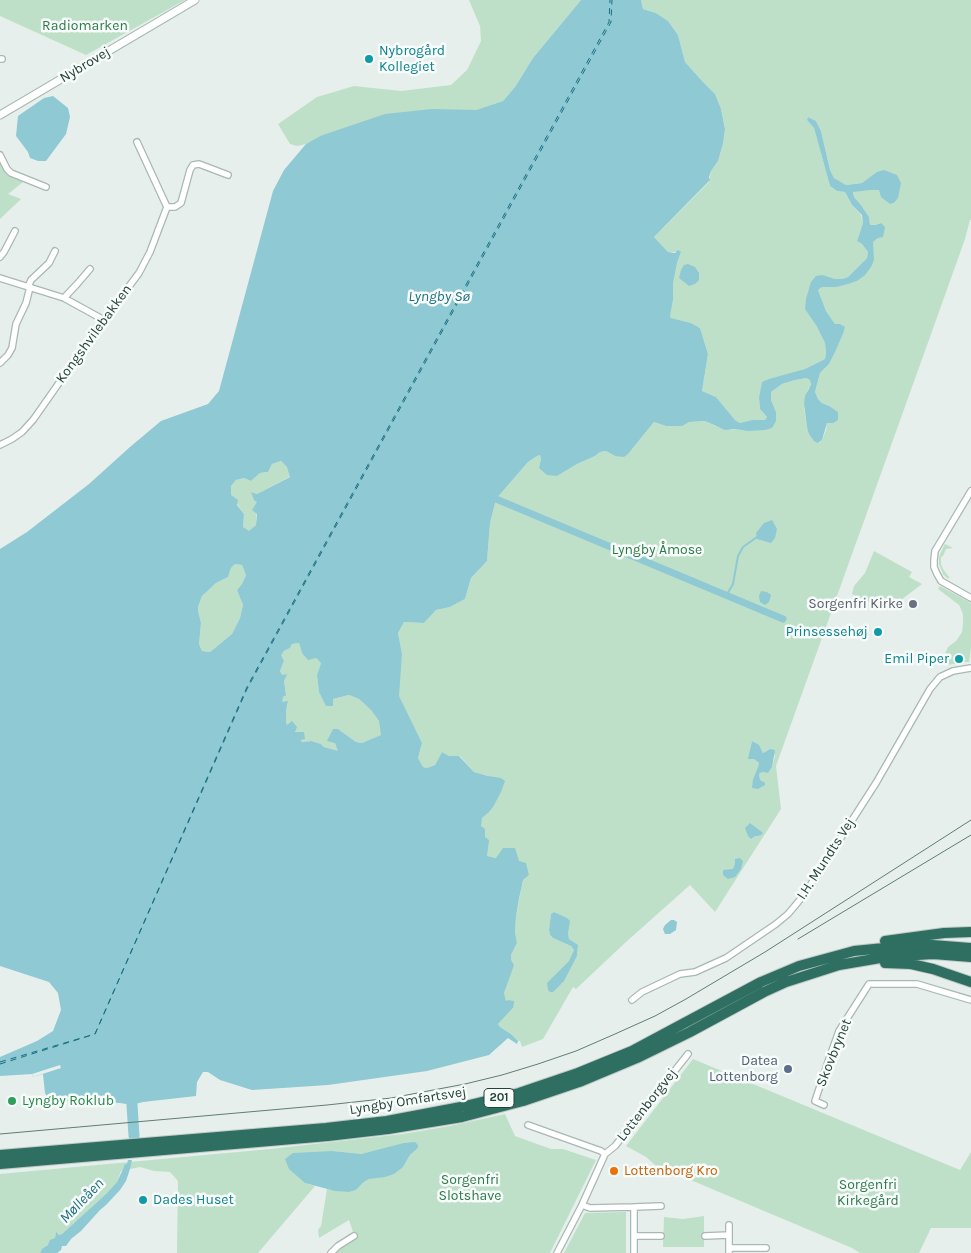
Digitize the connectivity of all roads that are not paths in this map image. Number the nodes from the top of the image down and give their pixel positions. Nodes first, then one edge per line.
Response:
1 (195, 0) edge
2 (0, 115) edge
3 (137, 142) dead end
4 (0, 155) edge
5 (228, 176) dead end
6 (46, 187) dead end
7 (167, 207) junction
8 (15, 231) dead end
9 (55, 251) dead end
10 (0, 257) edge
11 (90, 269) dead end
12 (0, 278) edge
13 (29, 287) junction
14 (64, 298) junction
15 (104, 320) junction
16 (0, 363) edge
17 (0, 445) edge
18 (971, 491) edge
19 (971, 598) edge
20 (971, 668) edge
21 (971, 932) edge
22 (971, 948) edge
23 (854, 951) junction
24 (971, 957) edge
25 (839, 964) junction
26 (971, 982) edge
27 (632, 1000) dead end
28 (971, 1000) edge
29 (688, 1054) dead end
30 (824, 1104) dead end
31 (528, 1125) dead end
32 (605, 1154) junction
33 (0, 1155) edge
34 (0, 1164) edge
35 (582, 1205) junction
36 (661, 1206) dead end
37 (634, 1207) junction
38 (729, 1225) dead end
39 (729, 1235) junction
40 (354, 1236) dead end
41 (634, 1236) junction
42 (661, 1236) dead end
43 (705, 1236) dead end
44 (766, 1248) dead end
45 (729, 1250) edge
46 (331, 1253) edge
47 (557, 1253) edge
48 (634, 1253) edge

1 - 2 street, Nybrovej
3 - 7 street
4 - 6 street
5 - 7 street
7 - 15 street, Kongshvilebakken
8 - 10 street
9 - 13 street
11 - 14 street
12 - 13 street
13 - 14 street
13 - 16 street
14 - 15 street
15 - 17 street, Kongshvilebakken
18 - 19 street
20 - 27 street, I.H. Mundts Vej
21 - 23 highway
22 - 23 highway, Lyngby Omfartsvej / 201
23 - 33 highway, Lyngby Omfartsvej / 201
24 - 25 highway, Lyngby Omfartsvej / 201
25 - 26 highway
25 - 34 highway, Lyngby Omfartsvej / 201
28 - 30 street, Skovbrynet
29 - 32 street, Lottenborgvej
31 - 32 street
32 - 35 street, Lottenborgvej
35 - 37 street
35 - 47 street, Lottenborgvej
36 - 37 street
37 - 41 street
38 - 39 street
39 - 43 street
39 - 45 street
40 - 46 street
41 - 42 street
41 - 48 street
44 - 45 street

